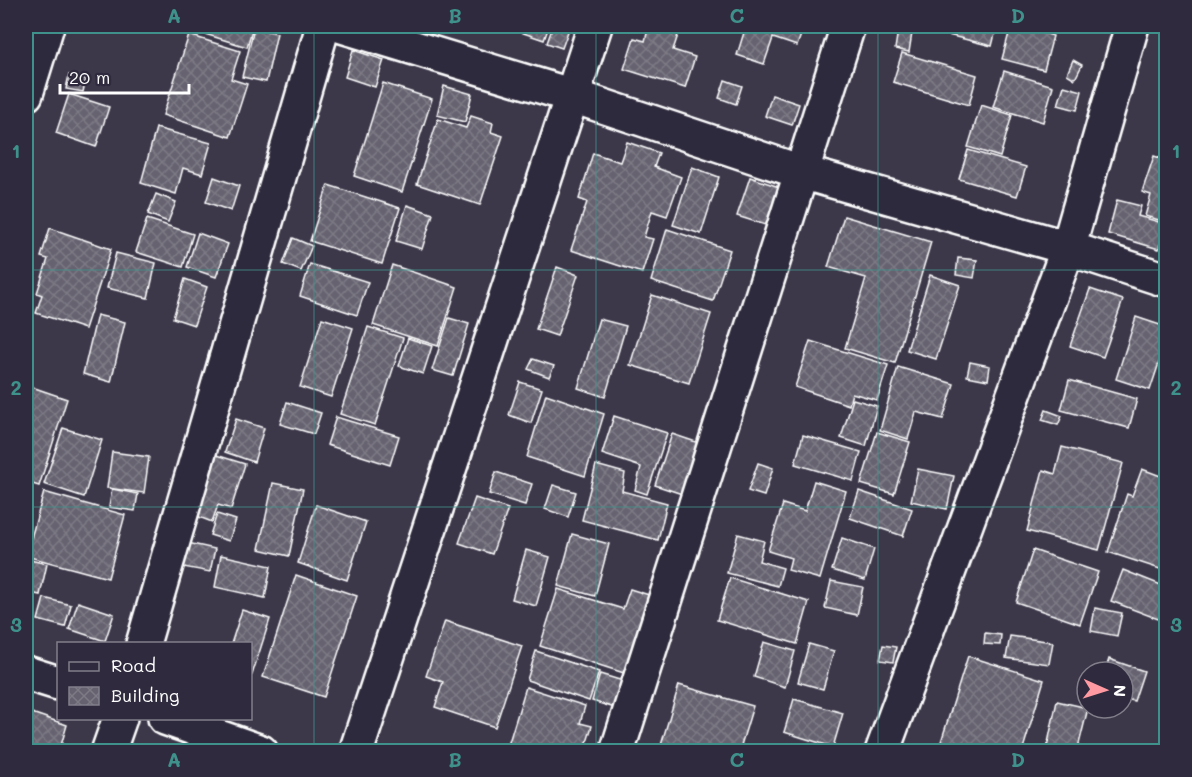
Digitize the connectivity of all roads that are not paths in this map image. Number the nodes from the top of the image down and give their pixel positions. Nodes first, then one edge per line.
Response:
1 (47, 26) edge
2 (323, 26) edge
3 (342, 26) edge
4 (595, 26) edge
5 (848, 26) edge
6 (1132, 26) edge
7 (26, 94) edge
8 (573, 96) junction
9 (801, 171) junction
10 (1068, 248) junction
11 (1167, 280) edge
12 (143, 642) edge
13 (26, 672) edge
14 (57, 683) edge
15 (119, 720) edge
16 (171, 720) edge
17 (108, 752) edge
18 (261, 752) edge
19 (356, 752) edge
20 (617, 752) edge
21 (882, 752) edge

1 - 7 street
2 - 12 street
3 - 8 street
4 - 8 street
5 - 9 street
6 - 10 street
8 - 9 street
8 - 19 street
9 - 10 street
9 - 20 street
10 - 11 street
10 - 21 street
13 - 14 street
15 - 17 street
16 - 18 street

